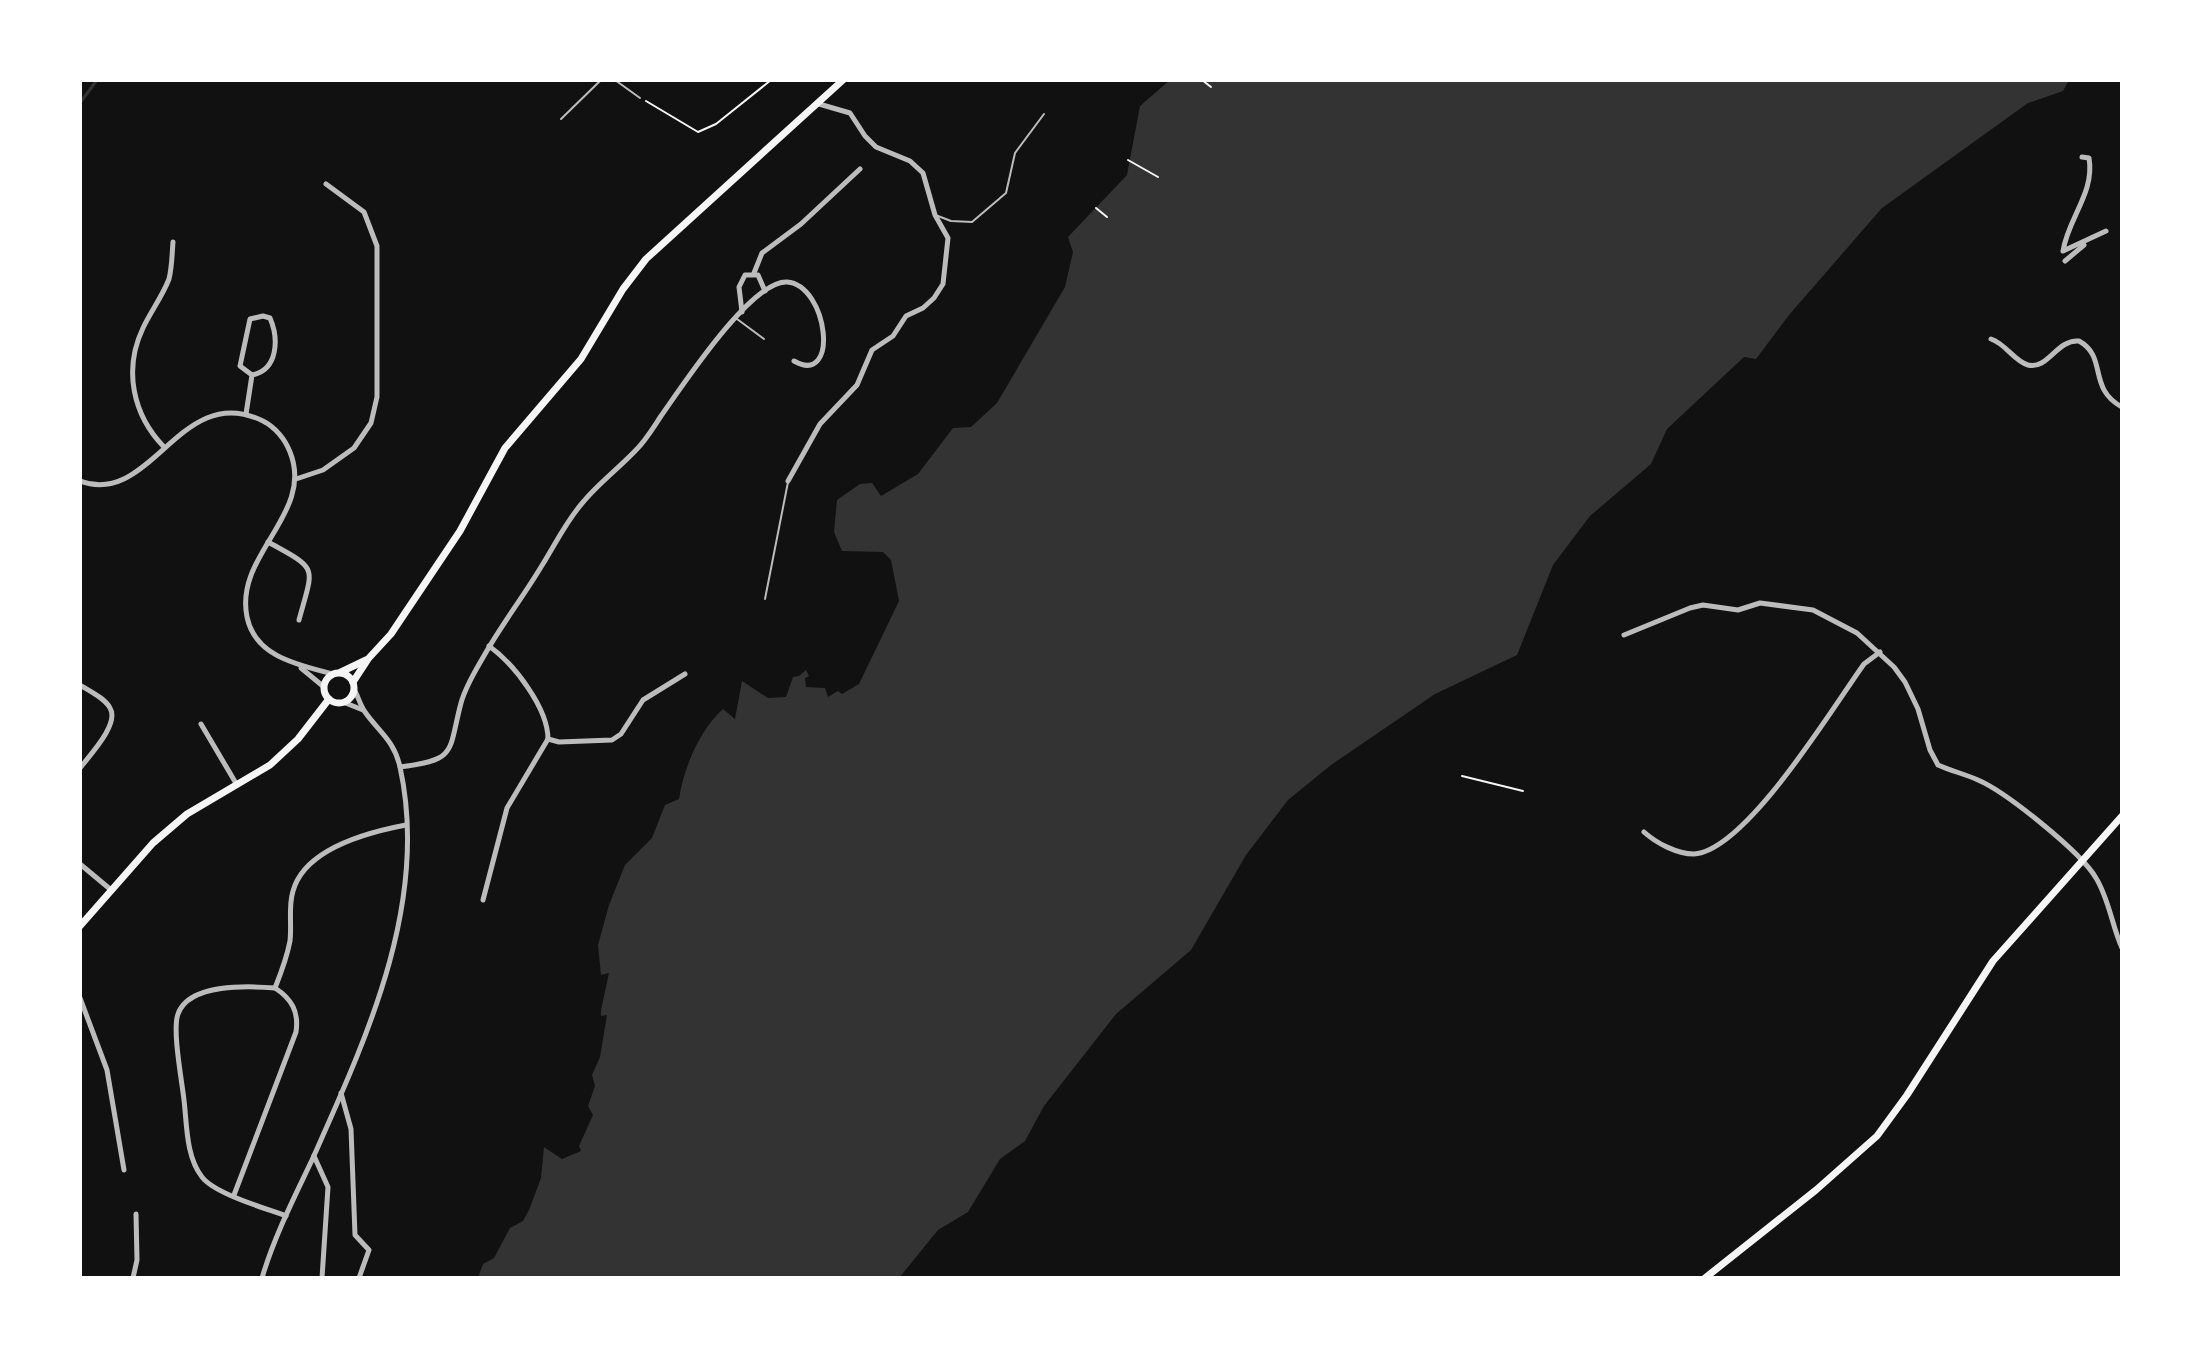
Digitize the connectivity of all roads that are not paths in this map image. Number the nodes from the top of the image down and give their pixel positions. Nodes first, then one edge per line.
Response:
1 (601, 80) edge
2 (615, 80) edge
3 (843, 80) edge
4 (640, 98) road end
5 (819, 104) junction
6 (1044, 114) dead end
7 (561, 119) dead end
8 (2082, 157) dead end
9 (860, 169) dead end
10 (326, 184) dead end
11 (935, 215) junction
12 (2106, 231) dead end
13 (2091, 239) junction
14 (173, 242) dead end
15 (2065, 261) dead end
16 (754, 273) junction
17 (765, 291) junction
18 (742, 313) junction
19 (736, 319) junction
20 (764, 339) dead end
21 (1991, 339) dead end
22 (794, 361) dead end
23 (252, 375) junction
24 (2122, 407) edge
25 (246, 414) junction
26 (164, 447) junction
27 (296, 479) junction
28 (80, 481) edge
29 (788, 481) joint
30 (268, 542) junction
31 (765, 599) dead end
32 (299, 620) dead end
33 (1624, 635) dead end
34 (489, 646) junction
35 (1880, 652) junction
36 (368, 659) junction
37 (297, 665) junction
38 (337, 673) junction
39 (685, 674) dead end
40 (80, 685) edge
41 (354, 686) junction
42 (324, 687) junction
43 (329, 699) junction
44 (343, 702) junction
45 (364, 711) junction
46 (201, 724) dead end
47 (548, 739) junction
48 (400, 767) junction
49 (80, 768) edge
50 (237, 786) junction
51 (2122, 816) edge
52 (406, 825) junction
53 (1644, 832) dead end
54 (2081, 861) junction
55 (80, 864) edge
56 (110, 889) junction
57 (483, 900) dead end
58 (80, 926) edge
59 (2122, 948) edge
60 (275, 988) junction
61 (80, 998) edge
62 (341, 1092) junction
63 (314, 1155) junction
64 (124, 1170) dead end
65 (234, 1195) junction
66 (136, 1214) dead end
67 (286, 1216) junction
68 (133, 1278) edge
69 (262, 1278) edge
70 (322, 1278) edge
71 (359, 1278) edge
72 (1705, 1278) edge

1 - 7 lane
2 - 4 lane
3 - 5 main road
5 - 11 street
5 - 36 main road
6 - 11 lane
8 - 13 street
9 - 16 street
10 - 27 street
11 - 29 street
12 - 13 street
13 - 15 street
14 - 26 street
16 - 17 street
16 - 18 street
17 - 18 street
17 - 22 street
18 - 19 street
19 - 20 lane
19 - 34 street
21 - 24 street
23 - 23 street
23 - 25 street
25 - 26 street
25 - 27 street
26 - 28 street
27 - 30 street
29 - 31 lane
30 - 32 street
30 - 37 street
33 - 35 street
34 - 47 street
34 - 48 street
35 - 53 street
35 - 54 street
36 - 38 main road
36 - 41 main road
37 - 38 street
37 - 42 street
38 - 41 main road
38 - 42 main road
39 - 47 street
40 - 49 street
41 - 44 main road
41 - 45 street
42 - 43 main road
43 - 44 main road
43 - 50 main road
44 - 45 street
45 - 48 street
46 - 50 street
47 - 57 street
48 - 52 street
50 - 56 main road
51 - 54 main road
52 - 60 street
52 - 62 street
54 - 59 street
54 - 72 main road
55 - 56 street
56 - 58 main road
60 - 65 street
60 - 65 street
61 - 64 street
62 - 63 street
62 - 71 street
63 - 67 street
63 - 70 street
65 - 67 street
66 - 68 street
67 - 69 street

